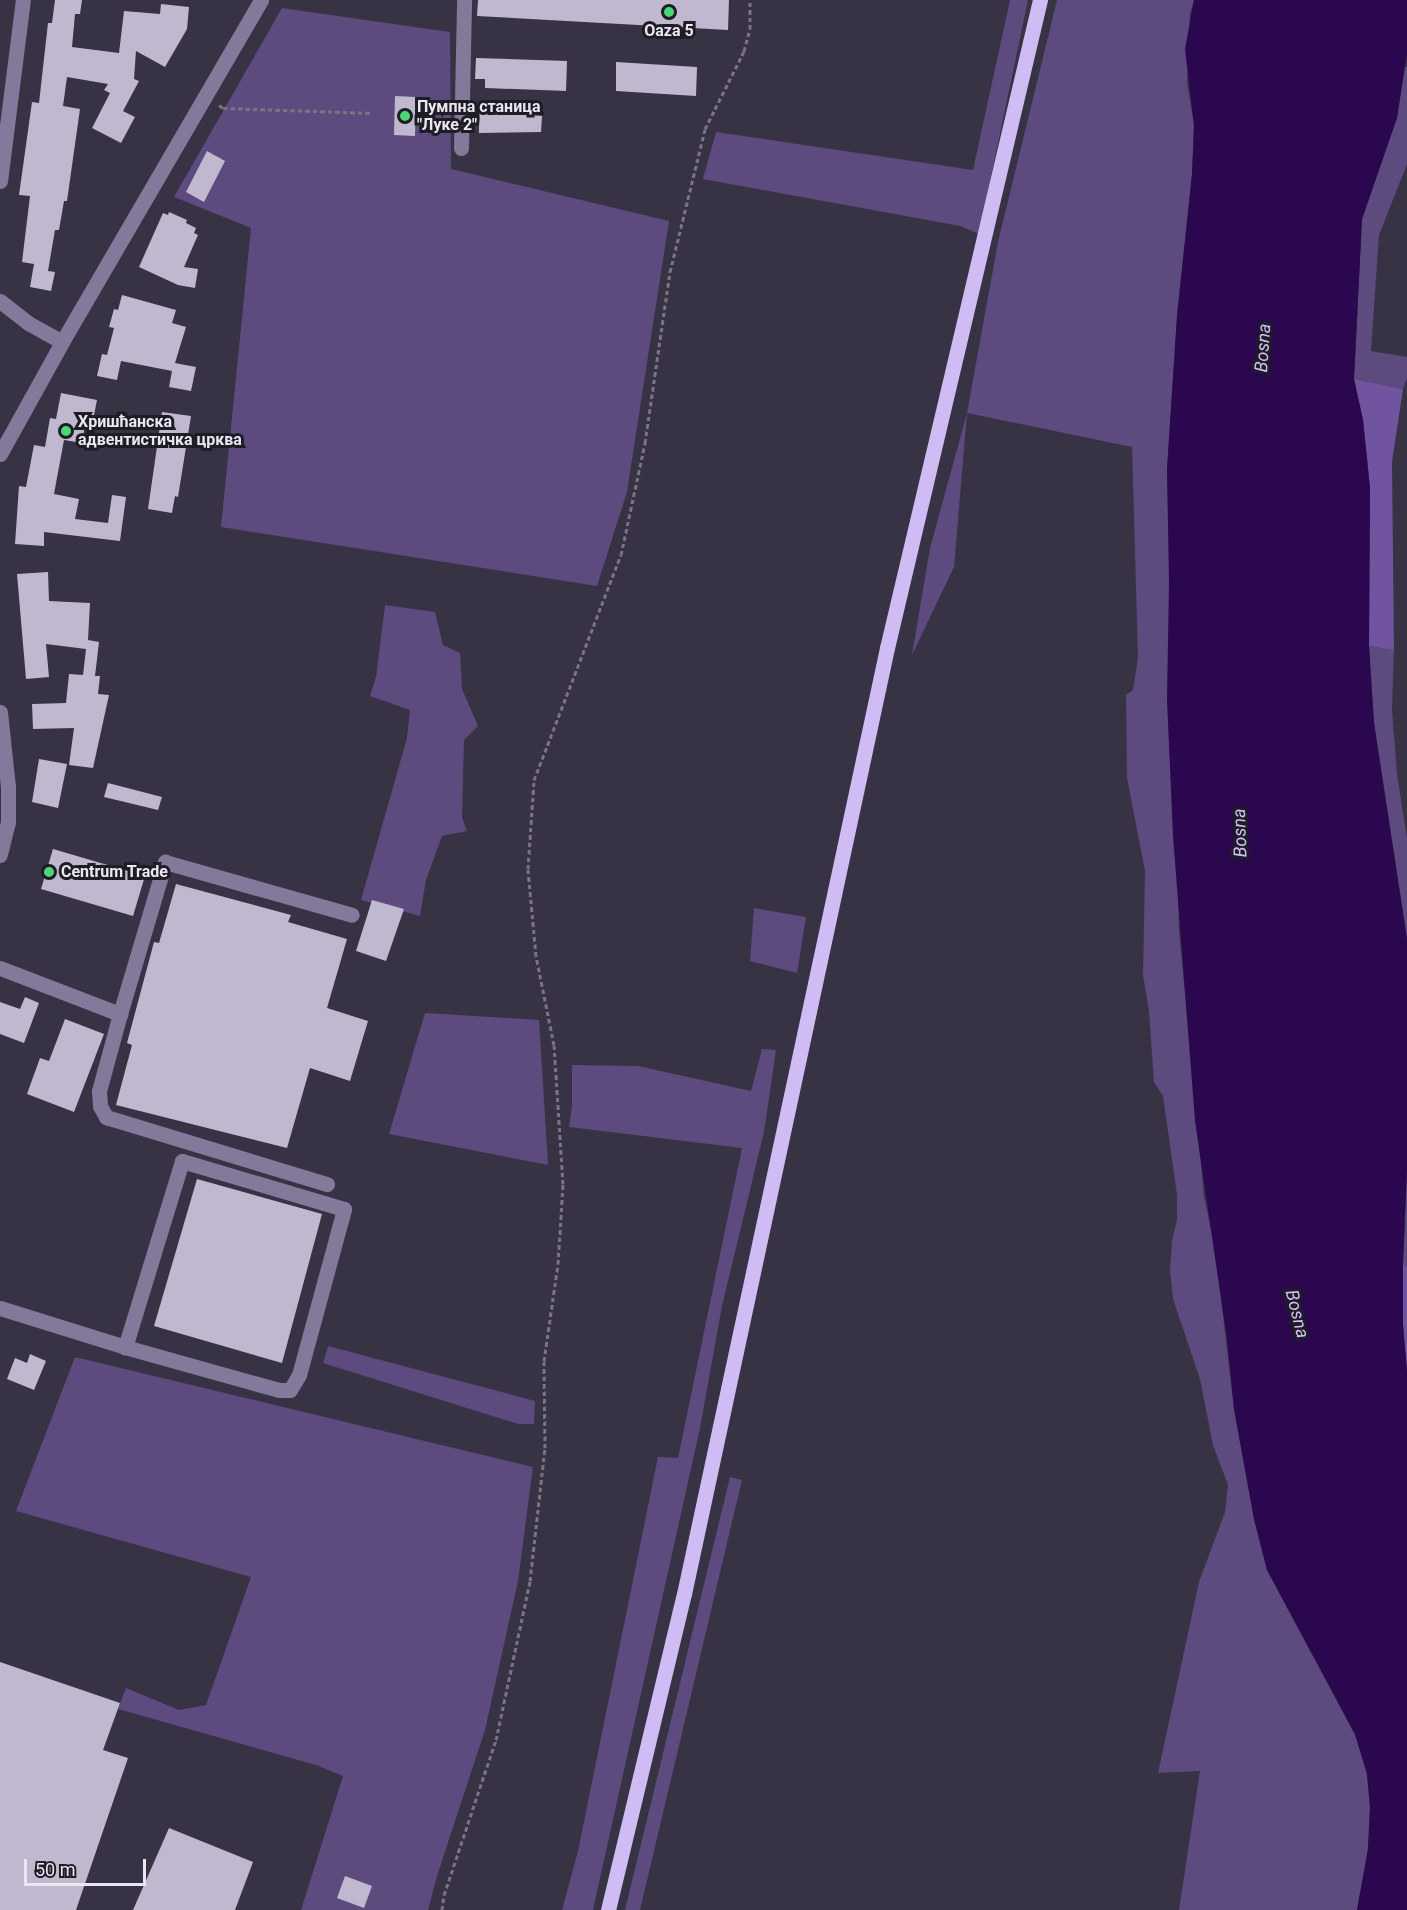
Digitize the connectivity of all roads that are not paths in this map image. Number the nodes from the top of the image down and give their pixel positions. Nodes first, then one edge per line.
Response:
1 (22, 0) edge
2 (261, 0) edge
3 (464, 0) edge
4 (1040, 0) edge
5 (461, 148) dead end
6 (0, 181) edge
7 (0, 301) edge
8 (62, 342) junction
9 (1, 452) edge
10 (0, 712) edge
11 (0, 855) edge
12 (352, 915) dead end
13 (0, 968) edge
14 (120, 1014) junction
15 (327, 1184) dead end
16 (0, 1308) edge
17 (125, 1347) junction
18 (608, 1910) edge

1 - 6 street
2 - 8 street
3 - 5 street
4 - 18 main road
7 - 8 street
8 - 9 street
10 - 11 street
12 - 14 street
13 - 14 street
14 - 15 street
16 - 17 street
17 - 17 street

